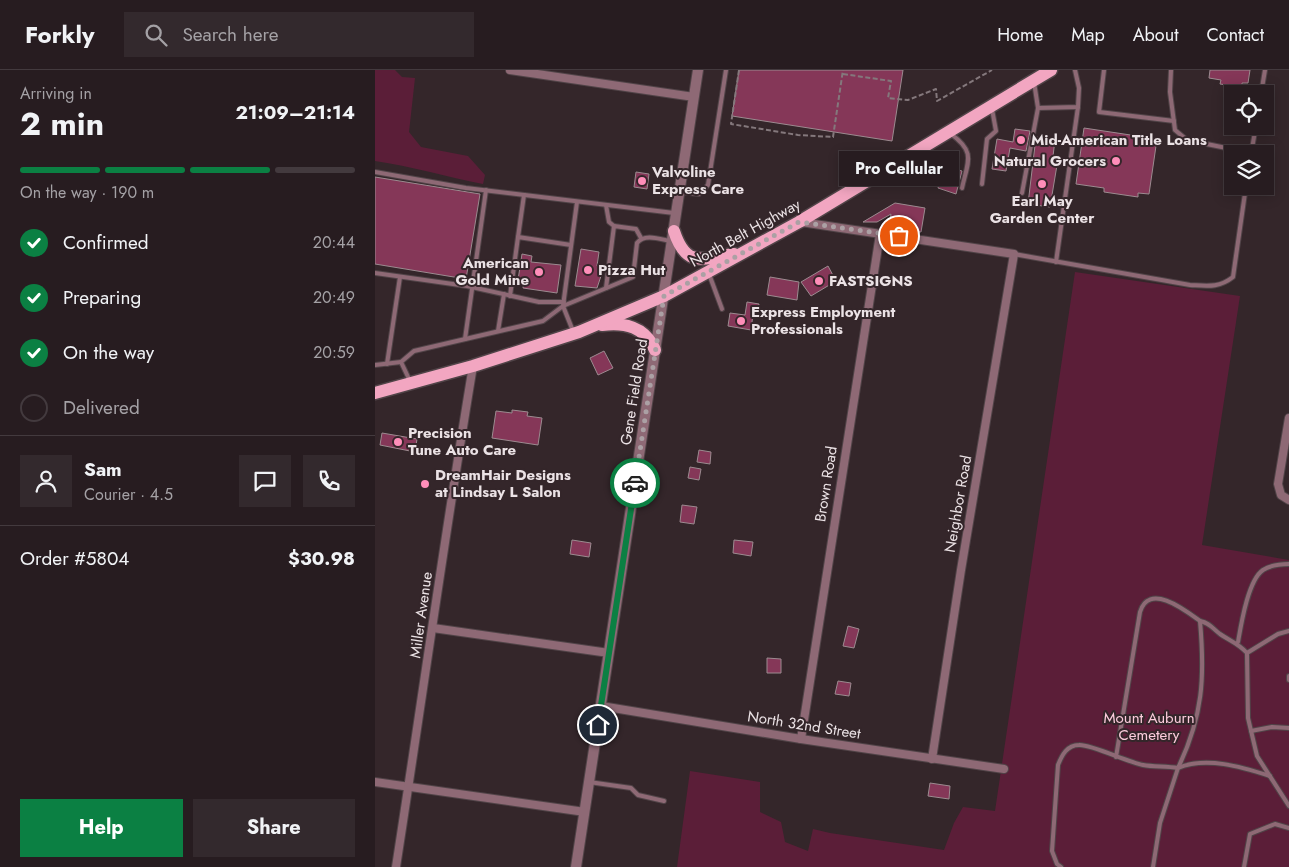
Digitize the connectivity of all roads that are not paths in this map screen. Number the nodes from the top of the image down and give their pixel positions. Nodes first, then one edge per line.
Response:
1 (511, 70) edge
2 (698, 70) edge
3 (726, 70) edge
4 (1051, 70) edge
5 (1075, 70) edge
6 (1104, 70) edge
7 (1171, 70) edge
8 (1265, 70) edge
9 (565, 74) edge
10 (1034, 81) junction
11 (1262, 85) edge
12 (694, 96) junction
13 (992, 107) junction
14 (1078, 107) junction
15 (1038, 108) junction
16 (1174, 120) junction
17 (949, 133) junction
18 (1224, 148) edge
19 (375, 172) edge
20 (982, 184) dead end
21 (962, 188) dead end
22 (486, 190) junction
23 (680, 192) junction
24 (1022, 193) dead end
25 (524, 195) junction
26 (1245, 195) edge
27 (577, 202) junction
28 (605, 205) junction
29 (676, 213) junction
30 (799, 222) junction
31 (614, 226) junction
32 (880, 234) junction
33 (673, 236) junction
34 (518, 237) junction
35 (641, 238) junction
36 (571, 245) junction
37 (744, 253) junction
38 (1014, 254) junction
39 (1056, 262) junction
40 (708, 272) junction
41 (375, 273) edge
42 (400, 277) junction
43 (471, 288) junction
44 (606, 288) junction
45 (503, 294) junction
46 (510, 296) junction
47 (664, 296) junction
48 (564, 304) junction
49 (722, 309) dead end
50 (592, 326) junction
51 (498, 331) junction
52 (574, 334) junction
53 (465, 339) junction
54 (655, 350) junction
55 (401, 362) junction
56 (387, 364) junction
57 (375, 365) edge
58 (473, 366) junction
59 (411, 383) junction
60 (375, 393) edge
61 (1289, 418) edge
62 (1289, 500) edge
63 (1289, 564) edge
64 (1200, 620) junction
65 (433, 628) junction
66 (1289, 631) edge
67 (1237, 642) junction
68 (1247, 652) junction
69 (609, 653) junction
70 (1289, 676) edge
71 (1289, 680) edge
72 (601, 706) junction
73 (1289, 728) edge
74 (1251, 731) junction
75 (801, 739) junction
76 (1116, 758) junction
77 (932, 759) junction
78 (1178, 768) junction
79 (1004, 769) dead end
80 (1270, 776) junction
81 (375, 782) edge
82 (589, 782) junction
83 (408, 787) junction
84 (664, 801) dead end
85 (1289, 806) edge
86 (585, 812) junction
87 (1289, 828) edge
88 (396, 867) edge
89 (576, 867) edge
90 (1061, 867) edge
91 (1153, 867) edge
92 (1244, 867) edge

1 - 9 street
2 - 12 street, Gene Field Road
3 - 23 lane
4 - 10 main road, North Belt Highway
5 - 14 lane
6 - 16 lane
7 - 16 lane
8 - 11 lane
9 - 12 street
10 - 13 main road, North Belt Highway
10 - 15 lane
12 - 23 street, Gene Field Road
13 - 17 main road, North Belt Highway
13 - 20 lane
14 - 15 lane
14 - 39 lane
15 - 24 lane
16 - 18 lane
17 - 21 lane
17 - 30 main road, North Belt Highway
19 - 22 lane
22 - 25 lane
22 - 43 lane
23 - 29 street, Gene Field Road
25 - 27 lane
25 - 34 lane
26 - 39 lane
27 - 28 lane
27 - 36 lane
28 - 29 lane
28 - 31 lane
29 - 33 street, Gene Field Road
30 - 32 street
30 - 37 main road, North Belt Highway
31 - 35 lane
31 - 44 lane
32 - 38 street
32 - 75 street, Brown Road
33 - 35 lane
33 - 37 main road
33 - 47 street, Gene Field Road
34 - 36 lane
34 - 46 lane
35 - 44 lane
36 - 48 lane
37 - 40 main road, North Belt Highway
38 - 39 lane
38 - 77 street, Neighbor Road
40 - 47 main road, North Belt Highway
40 - 49 lane
41 - 42 lane
42 - 43 lane
42 - 56 lane
43 - 45 lane
43 - 53 lane
44 - 48 lane
45 - 46 lane
45 - 51 lane
46 - 48 lane
47 - 50 main road, North Belt Highway
47 - 54 street, Gene Field Road
48 - 51 lane
48 - 52 lane
50 - 52 main road, North Belt Highway
50 - 54 main road
51 - 53 lane
52 - 58 main road, North Belt Highway
53 - 55 lane
54 - 69 street, Gene Field Road
55 - 56 lane
55 - 59 lane
56 - 57 lane
58 - 59 main road, North Belt Highway
58 - 65 street, Miller Avenue
59 - 60 main road, North Belt Highway
61 - 62 street
63 - 67 lane
64 - 67 lane
64 - 76 lane
64 - 78 lane
65 - 69 street
65 - 83 street, Miller Avenue
66 - 68 lane
67 - 68 lane
68 - 74 lane
69 - 72 street, Gene Field Road
70 - 71 lane
72 - 75 street, North 32nd Street
72 - 82 street, Gene Field Road
73 - 74 lane
74 - 80 lane
75 - 77 street, North 32nd Street
76 - 78 lane
76 - 90 lane
77 - 79 street, North 32nd Street
78 - 80 lane
78 - 91 lane
80 - 85 lane
81 - 83 street
82 - 84 lane
82 - 86 street, Gene Field Road
83 - 86 street
83 - 88 street, Miller Avenue
86 - 89 street, Gene Field Road
87 - 92 lane

